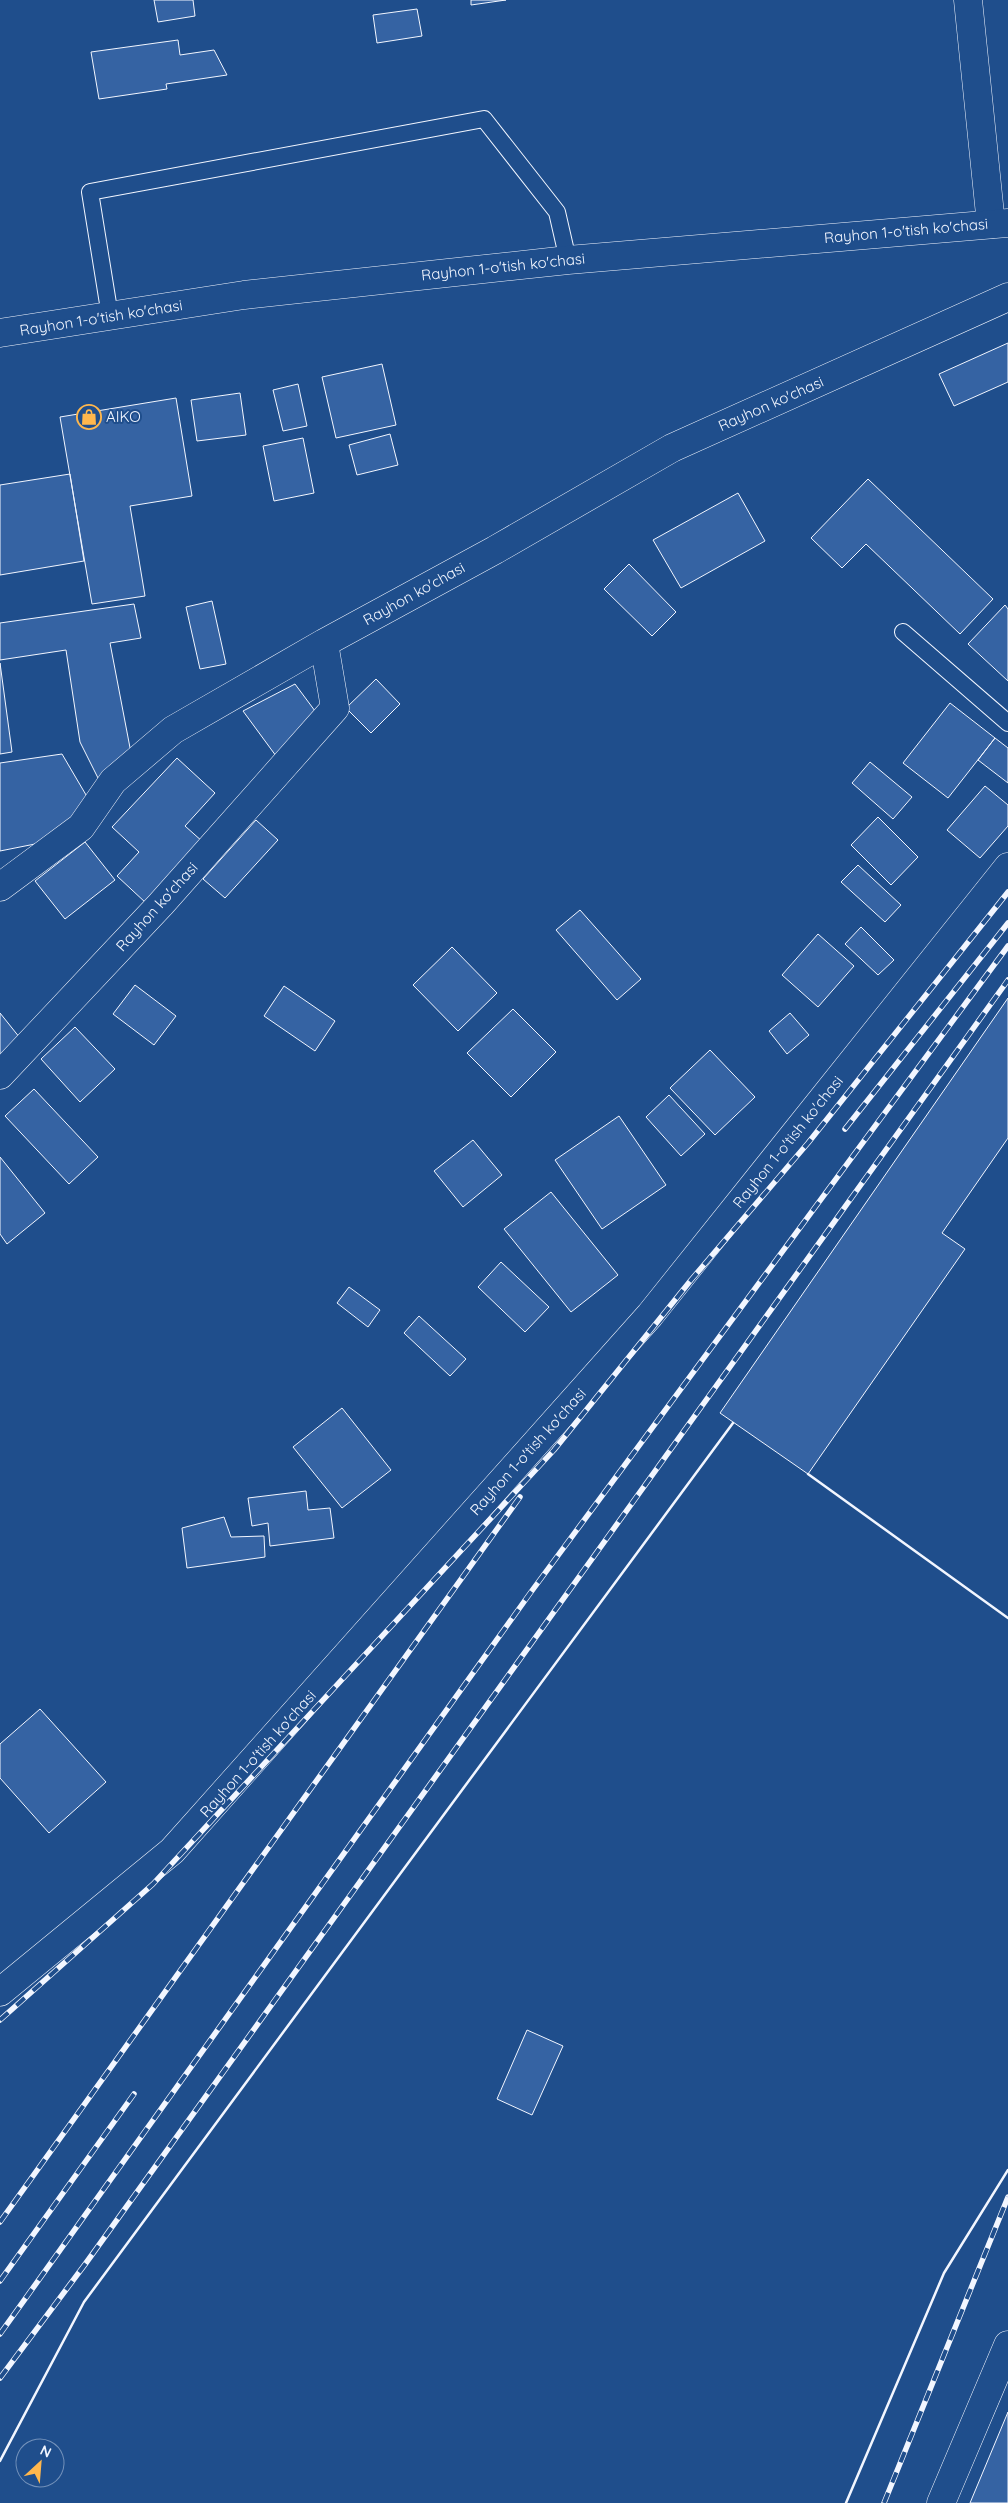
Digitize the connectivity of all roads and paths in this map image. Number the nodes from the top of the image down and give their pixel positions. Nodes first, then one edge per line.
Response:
1 (968, 0) edge
2 (999, 224) edge
3 (568, 260) junction
4 (1008, 297) edge
5 (110, 316) junction
6 (0, 333) edge
7 (903, 632) dead end
8 (324, 643) junction
9 (1008, 723) edge
10 (1008, 867) edge
11 (0, 887) edge
12 (0, 1075) edge
13 (0, 1992) edge
14 (1008, 2345) edge
15 (941, 2503) edge

1 - 2 street
2 - 3 street, Rayhon 1-o'tish ko'chasi
3 - 5 street, Rayhon 1-o'tish ko'chasi
3 - 5 lane
4 - 8 street, Rayhon ko'chasi
5 - 6 street, Rayhon 1-o'tish ko'chasi
7 - 9 lane
8 - 11 street
8 - 12 street, Rayhon ko'chasi
10 - 13 street, Rayhon 1-o'tish ko'chasi
14 - 15 street

